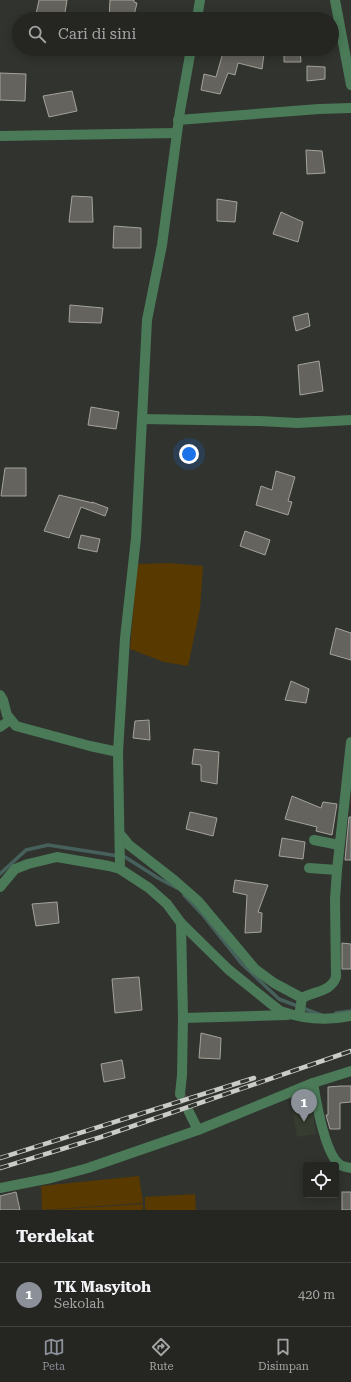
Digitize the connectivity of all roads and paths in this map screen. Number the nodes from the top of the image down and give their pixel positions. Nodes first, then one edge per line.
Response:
1 (200, 0) edge
2 (335, 0) edge
3 (198, 12) edge
4 (337, 12) edge
5 (339, 21) edge
6 (190, 56) edge
7 (351, 85) edge
8 (351, 108) edge
9 (178, 120) junction
10 (177, 133) junction
11 (0, 136) edge
12 (142, 419) junction
13 (351, 420) edge
14 (0, 695) edge
15 (10, 720) junction
16 (0, 727) edge
17 (351, 742) edge
18 (118, 752) junction
19 (347, 801) edge
20 (120, 838) junction
21 (314, 840) dead end
22 (339, 845) junction
23 (120, 865) junction
24 (309, 868) dead end
25 (337, 870) junction
26 (0, 887) edge
27 (181, 923) junction
28 (301, 1000) junction
29 (296, 1014) junction
30 (351, 1016) edge
31 (183, 1018) junction
32 (351, 1071) edge
33 (313, 1083) junction
34 (180, 1094) tunnel mouth
35 (189, 1112) tunnel mouth
36 (198, 1130) junction
37 (351, 1168) edge
38 (0, 1188) edge

1 - 3 street
2 - 4 street
5 - 7 street
6 - 9 street
8 - 9 street
9 - 10 street
10 - 11 street
10 - 12 street
12 - 13 street
12 - 18 street
14 - 15 street
15 - 16 street
15 - 18 street
17 - 19 street
18 - 20 street
19 - 22 street
20 - 23 street
20 - 28 street
21 - 22 street
22 - 25 street
23 - 26 street
23 - 27 street
24 - 25 street
25 - 28 street
27 - 29 street
27 - 31 street
28 - 29 street
29 - 30 street
29 - 31 street
31 - 34 street
32 - 33 street
33 - 36 street
33 - 37 street
35 - 36 street
36 - 38 street

